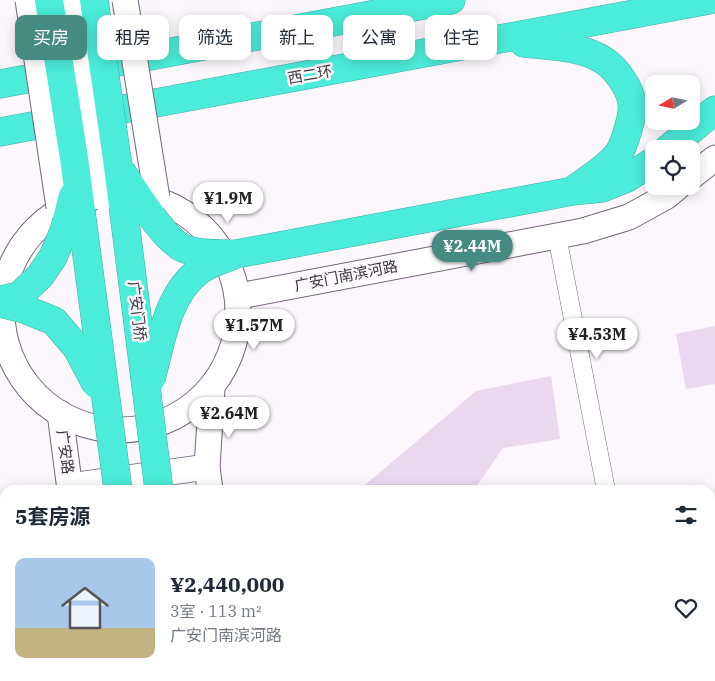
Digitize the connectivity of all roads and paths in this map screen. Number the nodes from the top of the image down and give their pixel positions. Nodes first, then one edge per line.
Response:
1 (28, 0) edge
2 (49, 0) edge
3 (72, 0) edge
4 (94, 0) edge
5 (125, 0) edge
6 (451, 0) edge
7 (709, 0) edge
8 (498, 40) junction
9 (0, 84) edge
10 (715, 110) edge
11 (0, 132) edge
12 (679, 140) edge
13 (715, 158) edge
14 (118, 166) junction
15 (645, 166) edge
16 (700, 170) edge
17 (77, 179) junction
18 (573, 191) junction
19 (668, 195) edge
20 (102, 198) junction
21 (157, 198) junction
22 (59, 207) junction
23 (558, 236) junction
24 (236, 254) junction
25 (239, 296) junction
26 (0, 302) edge
27 (3, 347) edge
28 (212, 389) junction
29 (148, 392) junction
30 (106, 404) junction
31 (60, 413) junction
32 (209, 479) edge
33 (70, 485) edge
34 (116, 485) edge
35 (117, 485) edge
36 (158, 485) edge
37 (605, 485) edge

1 - 22 street, bridge
2 - 17 highway, bridge
3 - 20 street, bridge
4 - 14 highway, 广安门桥, bridge
5 - 21 street, bridge
6 - 9 highway
7 - 8 highway, 西二环
8 - 11 highway, 西二环
8 - 18 highway
10 - 12 highway
13 - 16 street
14 - 24 highway, bridge
14 - 29 highway, 广安门桥, bridge
15 - 18 highway
17 - 26 highway, bridge
17 - 30 highway, bridge
18 - 24 highway
19 - 23 street, 广安门南滨河路
20 - 21 street
20 - 22 street
21 - 25 street
22 - 27 street
23 - 25 street, 广安门南滨河路
23 - 37 street
24 - 29 highway, bridge
25 - 28 street
26 - 30 highway, bridge
27 - 31 street
28 - 31 street
28 - 32 street
29 - 36 highway, 广安门桥, bridge
30 - 35 highway, bridge
31 - 33 street, 广安路
32 - 34 street

